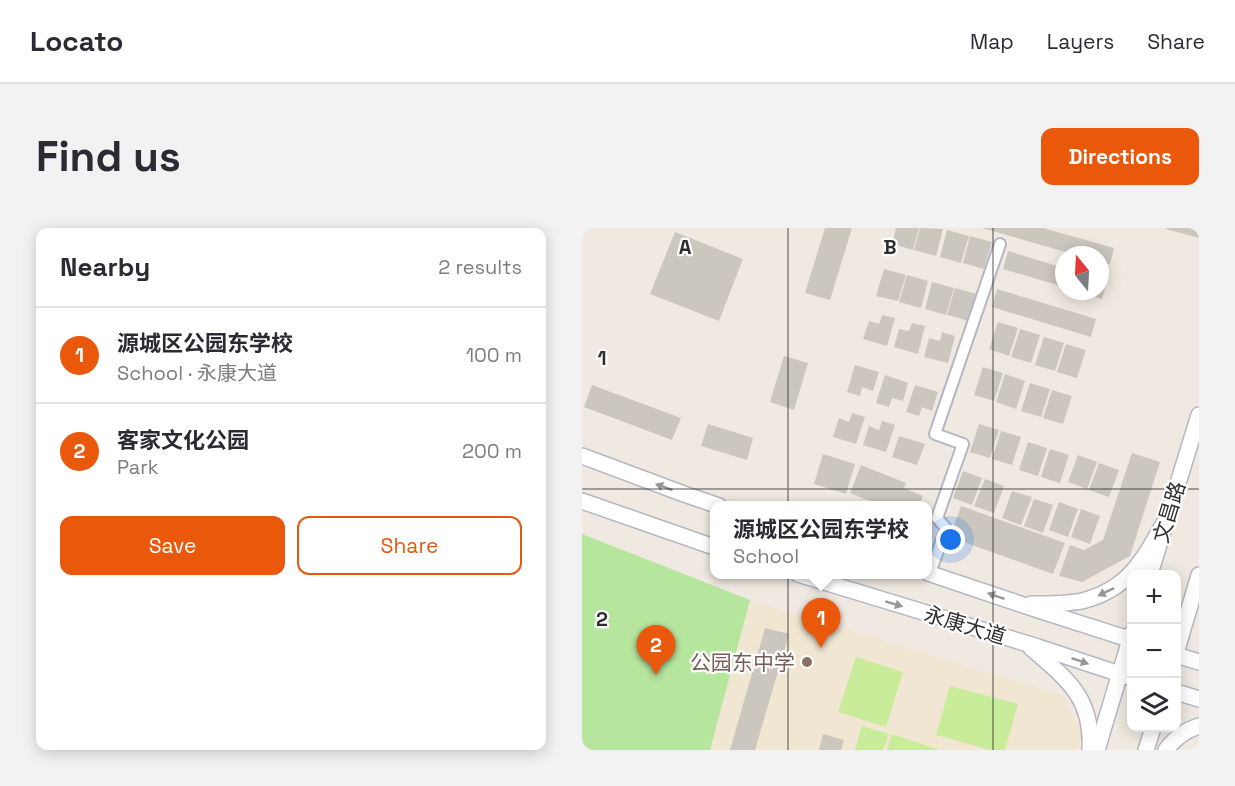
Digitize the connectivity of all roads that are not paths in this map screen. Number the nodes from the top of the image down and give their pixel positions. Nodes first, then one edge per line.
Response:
1 (1000, 244) dead end
2 (1199, 415) edge
3 (582, 456) edge
4 (582, 501) edge
5 (710, 503) edge
6 (1168, 516) junction
7 (932, 520) edge
8 (710, 546) edge
9 (932, 565) edge
10 (1151, 570) edge
11 (932, 574) edge
12 (1199, 576) edge
13 (814, 579) edge
14 (1023, 605) junction
15 (1127, 636) edge
16 (1181, 637) edge
17 (1027, 644) junction
18 (1181, 656) edge
19 (1199, 662) edge
20 (1125, 676) edge
21 (1181, 694) edge
22 (1199, 699) edge
23 (1199, 726) edge
24 (1152, 732) edge
25 (1090, 750) edge
26 (1097, 750) edge
27 (1146, 750) edge
28 (1166, 750) edge

1 - 7 street
2 - 6 main road, 文昌路
5 -> 3 main road
4 - 8 main road
6 - 10 main road, 文昌路
6 -> 14 main road
7 - 9 street
14 -> 11 main road, 永康大道
12 - 16 main road
13 -> 17 main road, 永康大道
14 - 15 main road, 永康大道
17 -> 20 main road, 永康大道
17 - 25 main road
18 - 19 main road
20 - 26 main road
21 - 22 main road
23 - 28 main road
24 - 27 main road

